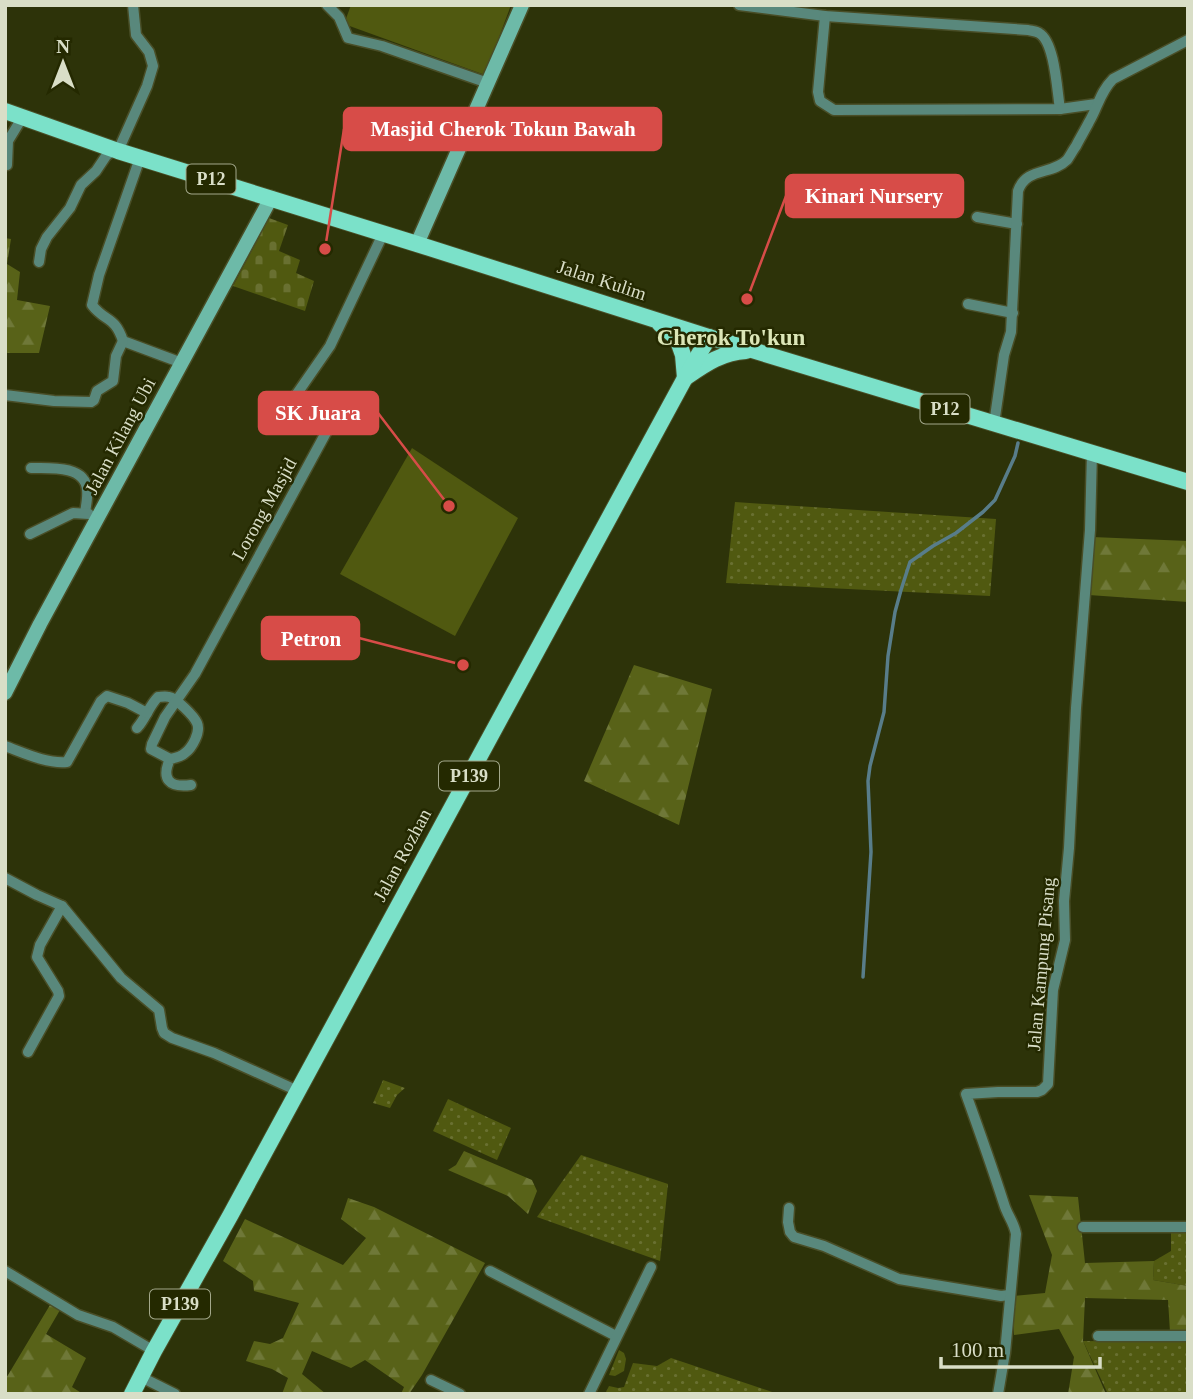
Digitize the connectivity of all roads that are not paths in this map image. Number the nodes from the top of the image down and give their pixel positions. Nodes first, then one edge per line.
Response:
1 (133, 5) edge
2 (327, 5) edge
3 (522, 5) edge
4 (739, 5) edge
5 (825, 16) junction
6 (1188, 40) edge
7 (488, 83) junction
8 (1096, 104) junction
9 (1060, 109) junction
10 (5, 111) edge
11 (22, 118) junction
12 (116, 150) junction
13 (140, 158) junction
14 (8, 165) dead end
15 (271, 198) junction
16 (977, 217) dead end
17 (1017, 224) junction
18 (383, 234) junction
19 (417, 243) junction
20 (39, 262) dead end
21 (968, 304) dead end
22 (1013, 313) junction
23 (656, 320) junction
24 (709, 337) junction
25 (123, 341) junction
26 (756, 351) junction
27 (182, 363) junction
28 (685, 378) junction
29 (5, 395) edge
30 (994, 424) junction
31 (1092, 452) junction
32 (31, 468) dead end
33 (1188, 482) edge
34 (92, 514) junction
35 (30, 534) dead end
36 (7, 687) edge
37 (177, 701) junction
38 (147, 713) junction
39 (137, 728) dead end
40 (5, 746) edge
41 (170, 759) junction
42 (191, 785) dead end
43 (5, 878) edge
44 (62, 906) junction
45 (28, 1052) dead end
46 (298, 1091) junction
47 (789, 1208) dead end
48 (1083, 1227) dead end
49 (1188, 1227) edge
50 (651, 1266) dead end
51 (5, 1270) edge
52 (490, 1271) dead end
53 (1009, 1295) junction
54 (616, 1336) junction
55 (1098, 1336) dead end
56 (1188, 1336) edge
57 (154, 1351) junction
58 (141, 1377) junction
59 (430, 1380) dead end
60 (170, 1392) edge
61 (132, 1394) edge
62 (460, 1394) edge
63 (589, 1394) edge
64 (998, 1394) edge

1 - 12 street
2 - 7 street
3 - 7 street
4 - 5 street
5 - 9 street
5 - 9 street
6 - 8 street
7 - 19 street
8 - 9 street
8 - 17 street
10 - 11 main road, Jalan Kulim / P12
11 - 12 main road, Jalan Kulim / P12
11 - 14 street
12 - 13 main road, Jalan Kulim / P12
12 - 20 street
13 - 15 main road, Jalan Kulim / P12
13 - 25 street
15 - 18 main road, Jalan Kulim / P12
15 - 27 street, Jalan Kilang Ubi
16 - 17 street
17 - 22 street
18 - 19 main road, Jalan Kulim / P12
18 - 37 street, Lorong Masjid
19 - 23 main road, Jalan Kulim / P12
21 - 22 street
22 - 30 street
23 - 24 main road, Jalan Kulim / P12
23 - 28 main road
24 - 26 main road, Jalan Kulim / P12
24 - 28 main road, Jalan Rozhan / P139
25 - 27 street
25 - 29 street
26 - 28 main road
26 - 30 main road, Jalan Kulim / P12
27 - 34 street, Jalan Kilang Ubi
28 - 46 main road, Jalan Rozhan / P139
30 - 31 main road, Jalan Kulim / P12
31 - 33 main road, Jalan Kulim / P12
31 - 53 street, Jalan Kampung Pisang
32 - 34 street
34 - 35 street
34 - 36 street, Jalan Kilang Ubi
37 - 38 street
37 - 41 street
37 - 41 street
38 - 39 street
38 - 40 street
41 - 42 street
43 - 44 street
44 - 45 street
44 - 46 street
46 - 57 main road, Jalan Rozhan / P139
47 - 53 street
48 - 49 street
50 - 54 street
51 - 57 street
52 - 54 street
53 - 64 street, Jalan Kampung Pisang
54 - 63 street
55 - 56 street
57 - 58 main road, Jalan Rozhan / P139
58 - 60 street
58 - 61 main road, Jalan Rozhan / P139
59 - 62 street

